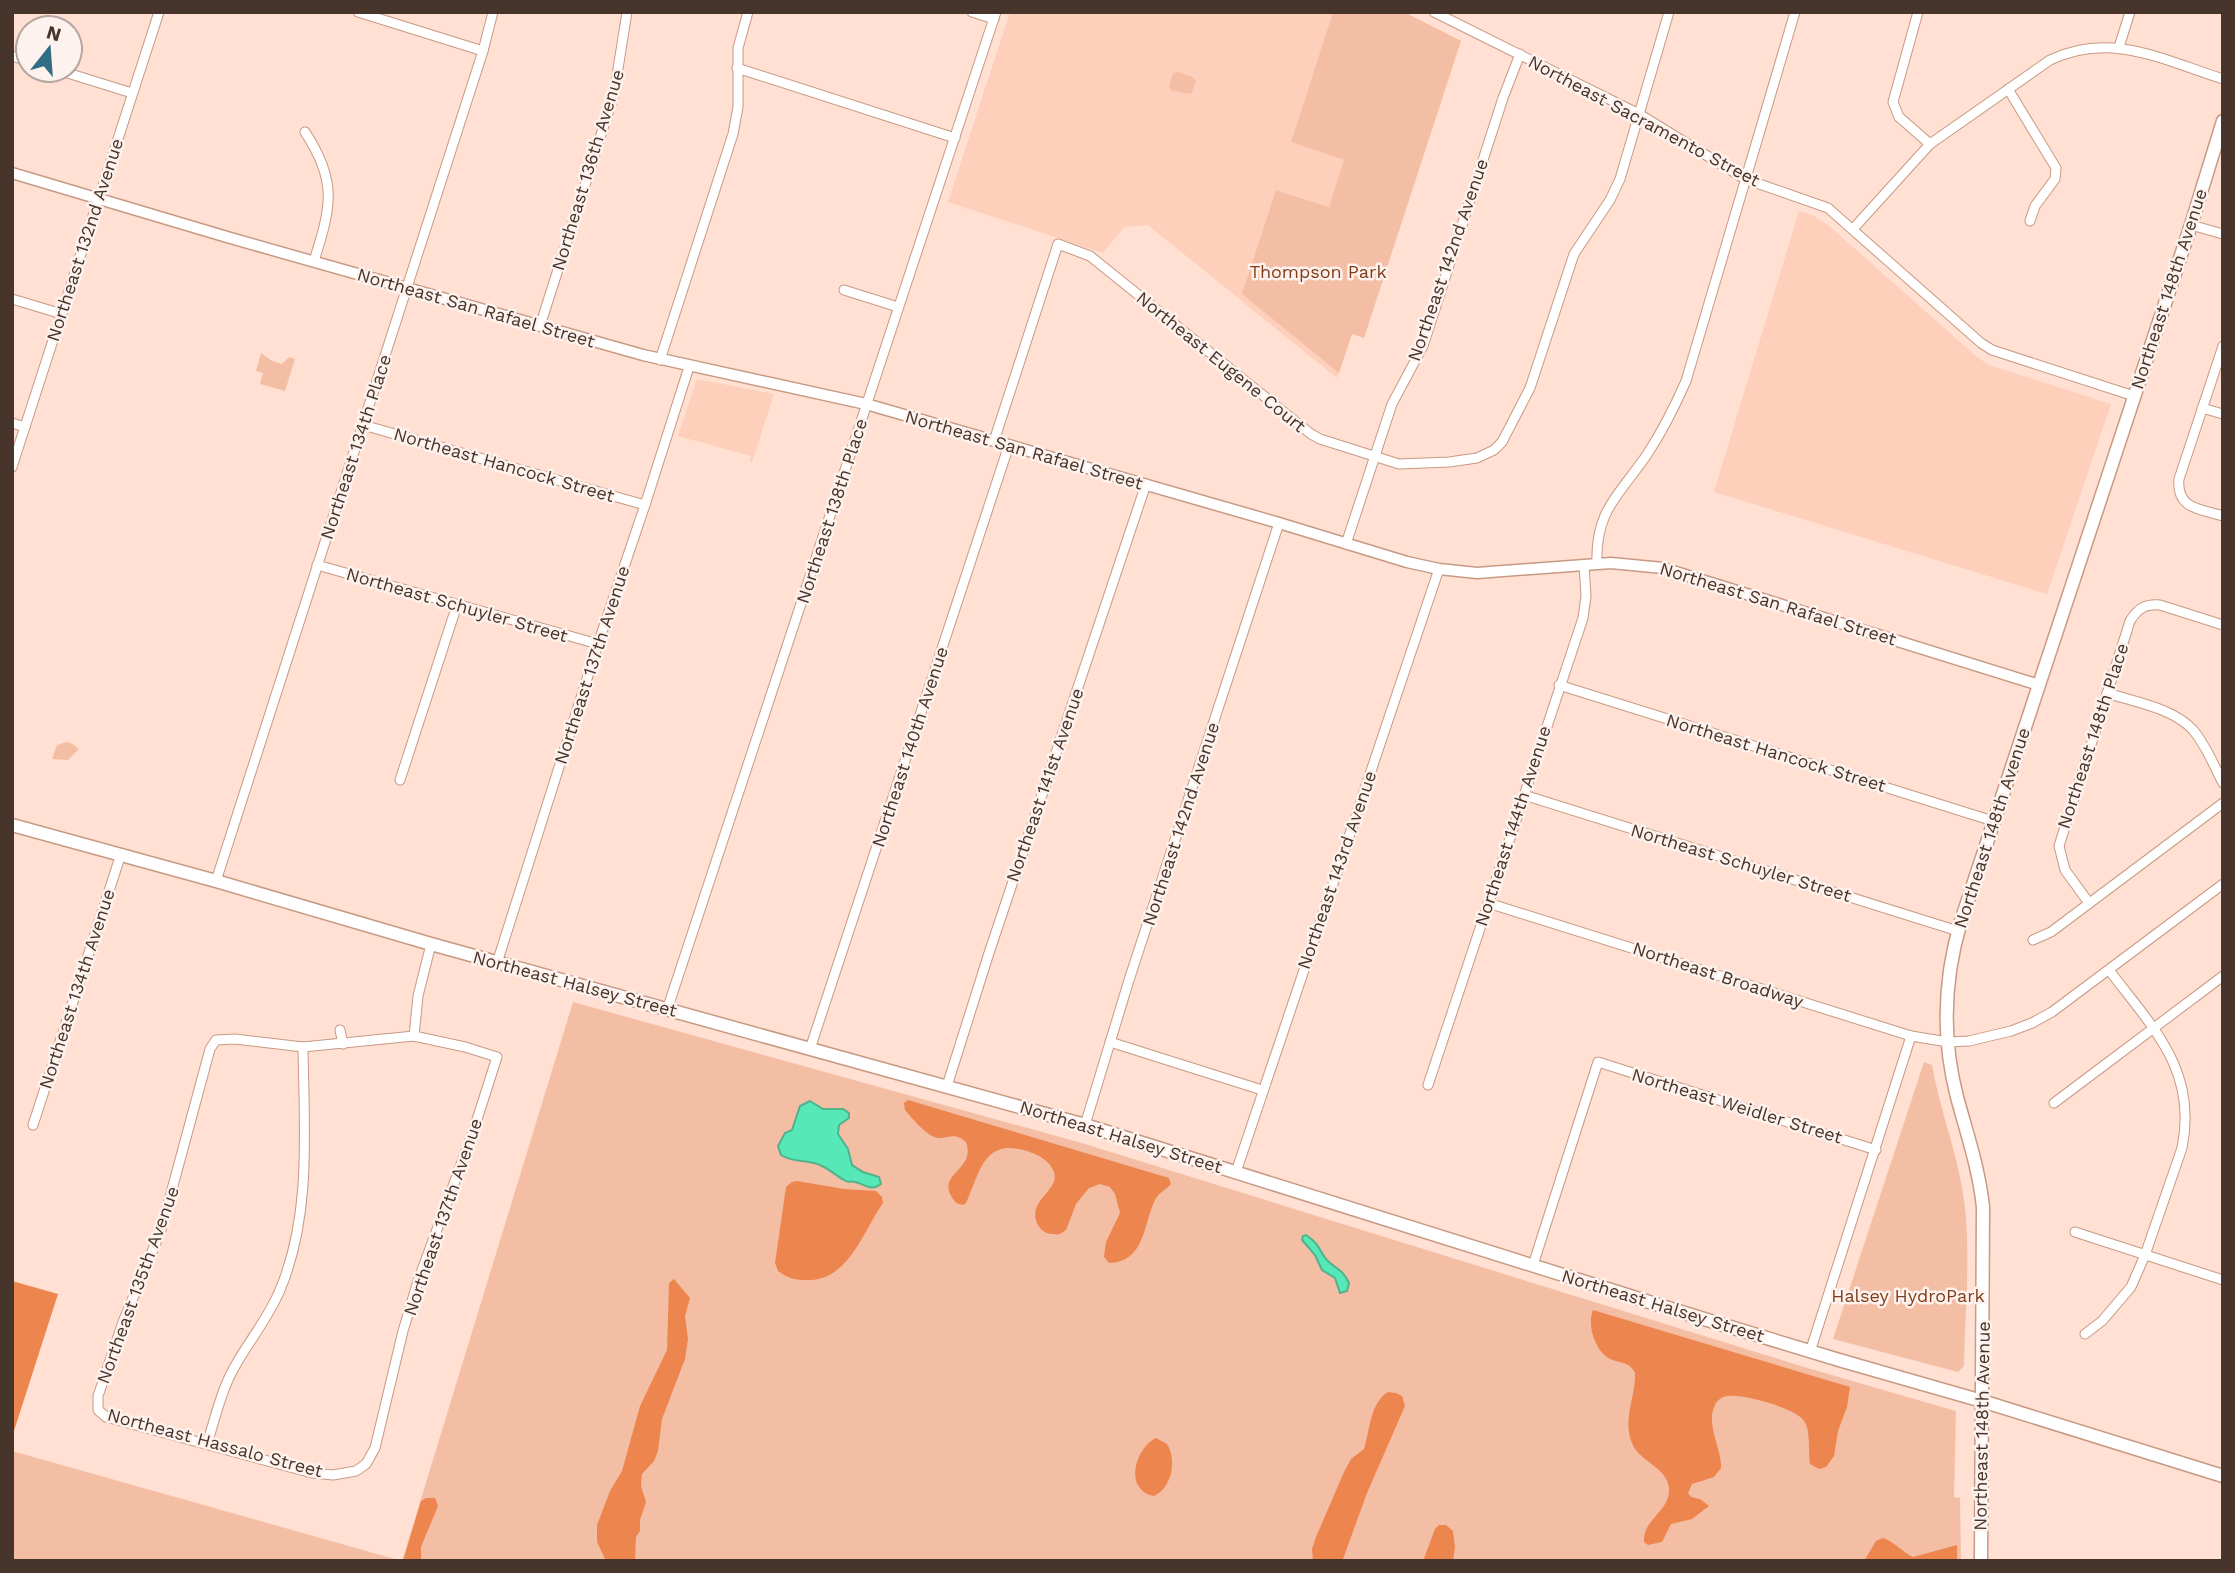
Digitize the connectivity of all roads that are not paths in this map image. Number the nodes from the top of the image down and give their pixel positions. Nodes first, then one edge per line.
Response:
1 (159, 12) edge
2 (358, 12) edge
3 (493, 12) edge
4 (626, 12) edge
5 (748, 12) edge
6 (972, 12) edge
7 (1434, 12) edge
8 (1669, 12) edge
9 (1794, 12) edge
10 (1918, 12) edge
11 (2130, 12) edge
12 (995, 16) edge
13 (2119, 47) junction
14 (483, 51) junction
15 (1520, 54) junction
16 (737, 68) junction
17 (84, 78) edge
18 (2223, 79) edge
19 (2008, 89) junction
20 (132, 93) junction
21 (1639, 114) junction
22 (2223, 121) edge
23 (305, 132) dead end
24 (955, 138) junction
25 (1930, 144) junction
26 (12, 173) edge
27 (1745, 179) junction
28 (98, 200) junction
29 (2030, 221) dead end
30 (2191, 225) junction
31 (1853, 229) junction
32 (2223, 234) edge
33 (314, 261) junction
34 (407, 288) junction
35 (844, 290) dead end
36 (12, 299) edge
37 (898, 307) junction
38 (62, 314) junction
39 (540, 326) junction
40 (2223, 346) edge
41 (660, 360) junction
42 (689, 367) junction
43 (2134, 396) junction
44 (866, 404) junction
45 (2202, 408) junction
46 (2223, 414) edge
47 (12, 423) edge
48 (363, 425) junction
49 (25, 428) junction
50 (993, 441) junction
51 (1009, 445) junction
52 (1374, 457) junction
53 (12, 467) edge
54 (1146, 484) junction
55 (645, 505) junction
56 (2223, 516) edge
57 (1279, 523) junction
58 (1346, 544) junction
59 (1597, 564) junction
60 (317, 565) junction
61 (1584, 565) junction
62 (1439, 569) junction
63 (457, 605) junction
64 (2223, 625) edge
65 (598, 644) junction
66 (1559, 685) junction
67 (2039, 685) junction
68 (2107, 693) junction
69 (400, 780) dead end
70 (2223, 783) edge
71 (1524, 795) junction
72 (2223, 803) edge
73 (1993, 821) junction
74 (12, 825) edge
75 (121, 854) junction
76 (216, 881) junction
77 (2223, 884) edge
78 (1488, 903) junction
79 (2089, 903) junction
80 (1958, 931) junction
81 (2034, 940) dead end
82 (431, 944) junction
83 (497, 963) junction
84 (2109, 970) junction
85 (2223, 976) edge
86 (667, 1010) junction
87 (2153, 1029) junction
88 (340, 1030) dead end
89 (414, 1036) junction
90 (1911, 1036) junction
91 (1110, 1042) junction
92 (1948, 1042) junction
93 (343, 1044) junction
94 (303, 1047) junction
95 (810, 1049) junction
96 (1428, 1084) dead end
97 (947, 1086) junction
98 (1262, 1090) junction
99 (2054, 1103) dead end
100 (33, 1125) dead end
101 (1085, 1125) junction
102 (1876, 1150) junction
103 (1236, 1172) junction
104 (2075, 1232) dead end
105 (2145, 1255) junction
106 (1533, 1265) junction
107 (2223, 1280) edge
108 (2084, 1334) dead end
109 (1810, 1352) junction
110 (1982, 1401) junction
111 (98, 1409) joint
112 (207, 1444) junction
113 (370, 1459) joint
114 (2223, 1476) edge
115 (1981, 1561) edge

1 - 20 street, Northeast 132nd Avenue
2 - 14 street
3 - 14 street, Northeast 134th Place
4 - 39 street, Northeast 136th Avenue
5 - 16 street
6 - 12 street
7 - 15 street, Northeast Sacramento Street
8 - 21 street
9 - 27 street
10 - 25 street
11 - 13 street
12 - 24 street, Northeast 138th Place
13 - 18 street
13 - 19 street
14 - 34 street, Northeast 134th Place
15 - 21 street, Northeast Sacramento Street
15 - 52 street, Northeast 142nd Avenue
16 - 24 street
16 - 41 street
17 - 20 street
19 - 25 street
19 - 29 street
20 - 28 street, Northeast 132nd Avenue
21 - 27 street, Northeast Sacramento Street
21 - 52 street, Northeast Eugene Court
22 - 30 main road, Northeast 148th Avenue
23 - 33 street
24 - 37 street, Northeast 138th Place
25 - 31 street
26 - 28 street, Northeast San Rafael Street
27 - 31 street, Northeast Sacramento Street
27 - 59 street
28 - 33 street, Northeast San Rafael Street
28 - 38 street, Northeast 132nd Avenue
30 - 32 street
30 - 43 main road, Northeast 148th Avenue
31 - 43 street, Northeast Sacramento Street
33 - 34 street, Northeast San Rafael Street
34 - 39 street, Northeast San Rafael Street
34 - 48 street, Northeast 134th Place
35 - 37 street
36 - 38 street
37 - 44 street, Northeast 138th Place
38 - 49 street, Northeast 132nd Avenue
39 - 41 street, Northeast San Rafael Street
40 - 45 street
41 - 42 street, Northeast San Rafael Street
42 - 44 street, Northeast San Rafael Street
42 - 55 street, Northeast 137th Avenue
43 - 67 main road, Northeast 148th Avenue
44 - 50 street, Northeast San Rafael Street
44 - 86 street, Northeast 138th Place
45 - 46 street
45 - 56 street
47 - 49 street
48 - 55 street, Northeast Hancock Street
48 - 60 street, Northeast 134th Place
49 - 53 street, Northeast 132nd Avenue
50 - 51 street, Northeast San Rafael Street
50 - 52 street, Northeast Eugene Court
51 - 54 street, Northeast San Rafael Street
51 - 95 street, Northeast 140th Avenue
52 - 58 street, Northeast 142nd Avenue
54 - 57 street, Northeast San Rafael Street
54 - 97 street, Northeast 141st Avenue
55 - 65 street, Northeast 137th Avenue
57 - 58 street, Northeast San Rafael Street
57 - 91 street, Northeast 142nd Avenue
58 - 62 street, Northeast San Rafael Street
59 - 61 street, Northeast San Rafael Street
59 - 67 street, Northeast San Rafael Street
60 - 63 street, Northeast Schuyler Street
60 - 76 street, Northeast 134th Place
61 - 62 street, Northeast San Rafael Street
61 - 66 street, Northeast 144th Avenue
62 - 98 street, Northeast 143rd Avenue
63 - 65 street, Northeast Schuyler Street
63 - 69 street
64 - 68 street, Northeast 148th Place
65 - 83 street, Northeast 137th Avenue
66 - 71 street, Northeast 144th Avenue
66 - 73 street, Northeast Hancock Street
67 - 73 main road, Northeast 148th Avenue
68 - 70 street
68 - 79 street, Northeast 148th Place
71 - 78 street, Northeast 144th Avenue
71 - 80 street, Northeast Schuyler Street
72 - 79 street
73 - 80 main road, Northeast 148th Avenue
74 - 75 main road, Northeast Halsey Street
75 - 76 main road, Northeast Halsey Street
75 - 100 street, Northeast 134th Avenue
76 - 82 main road, Northeast Halsey Street
77 - 84 street
78 - 90 street, Northeast Broadway
78 - 96 street, Northeast 144th Avenue
79 - 81 street
80 - 92 main road, Northeast 148th Avenue
82 - 83 main road, Northeast Halsey Street
82 - 89 street
83 - 86 main road, Northeast Halsey Street
84 - 87 street
84 - 92 street
85 - 87 street
86 - 95 main road, Northeast Halsey Street
87 - 99 street
87 - 105 street
88 - 93 street
89 - 93 street
89 - 113 street, Northeast 137th Avenue
90 - 92 street, Northeast Broadway
90 - 102 street
91 - 98 street
91 - 101 street, Northeast 142nd Avenue
92 - 110 main road, Northeast 148th Avenue
93 - 94 street
94 - 111 street, Northeast 135th Avenue
94 - 112 street
95 - 97 main road, Northeast Halsey Street
97 - 101 main road, Northeast Halsey Street
98 - 103 street, Northeast 143rd Avenue
101 - 103 main road, Northeast Halsey Street
102 - 106 street, Northeast Weidler Street
102 - 109 street
103 - 106 main road, Northeast Halsey Street
104 - 105 street
105 - 107 street
105 - 108 street
106 - 109 main road, Northeast Halsey Street
109 - 110 main road, Northeast Halsey Street
110 - 114 main road, Northeast Halsey Street
110 - 115 main road, Northeast 148th Avenue
111 - 112 street, Northeast Hassalo Street
112 - 113 street, Northeast Hassalo Street

